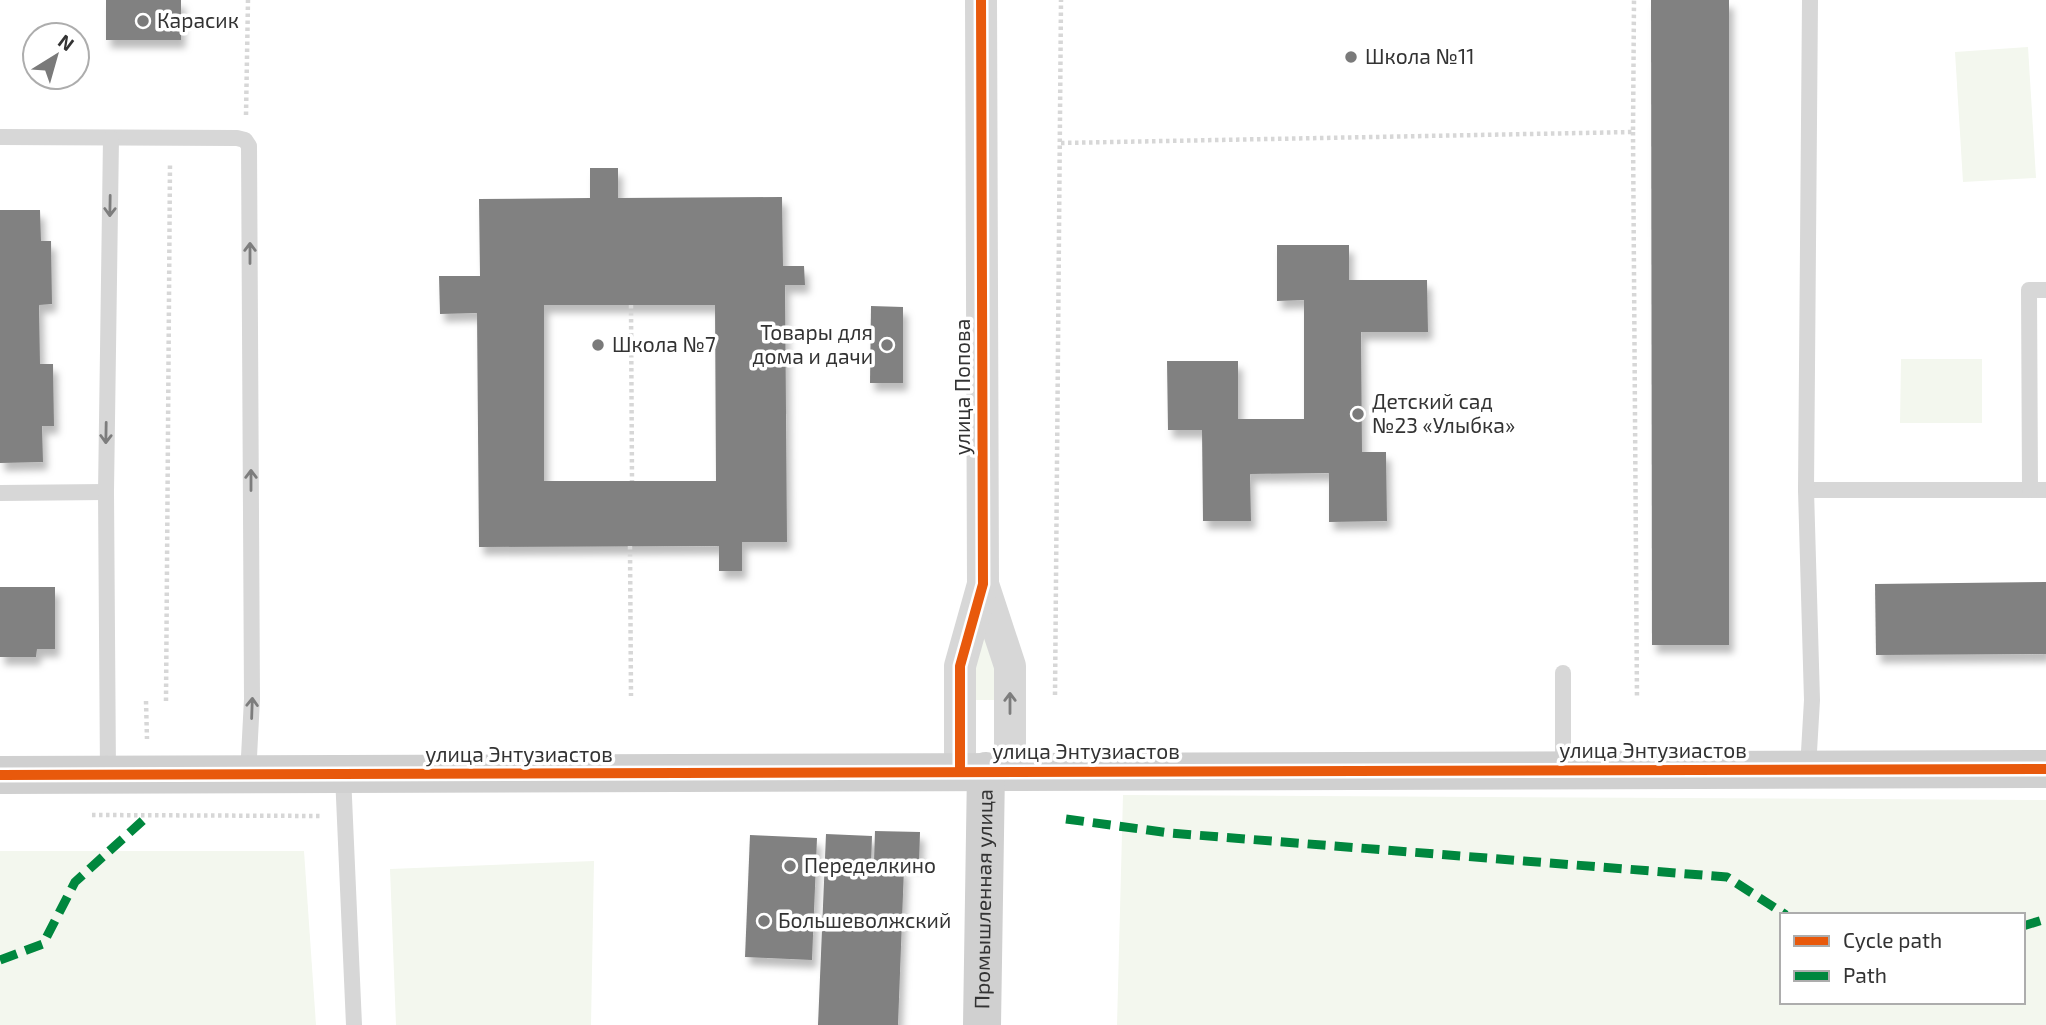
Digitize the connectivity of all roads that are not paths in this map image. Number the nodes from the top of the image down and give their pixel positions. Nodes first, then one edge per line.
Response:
1 (981, 0) edge
2 (1810, 0) edge
3 (0, 137) edge
4 (111, 138) junction
5 (2046, 290) edge
6 (1806, 490) junction
7 (2038, 490) edge
8 (106, 492) junction
9 (0, 493) edge
10 (983, 584) junction
11 (1563, 673) dead end
12 (1808, 769) junction
13 (2046, 769) edge
14 (985, 771) junction
15 (1563, 771) junction
16 (0, 775) edge
17 (108, 775) junction
18 (343, 775) junction
19 (248, 776) junction
20 (354, 1025) edge
21 (982, 1025) edge

1 - 10 street, улица Попова
2 - 6 lane
3 - 4 lane
4 -> 8 lane
19 -> 4 lane
5 - 7 lane
6 - 7 lane
6 - 12 lane
8 - 9 lane
8 - 17 lane
10 - 14 street, улица Попова
14 -> 10 street, улица Попова
11 - 15 lane
12 - 13 street, улица Энтузиастов
12 - 15 street, улица Энтузиастов
14 - 15 street, улица Энтузиастов
14 - 18 street, улица Энтузиастов
14 - 21 street, Промышленная улица
16 - 17 street, улица Энтузиастов
17 - 19 street, улица Энтузиастов
18 - 19 street, улица Энтузиастов
18 - 20 lane

